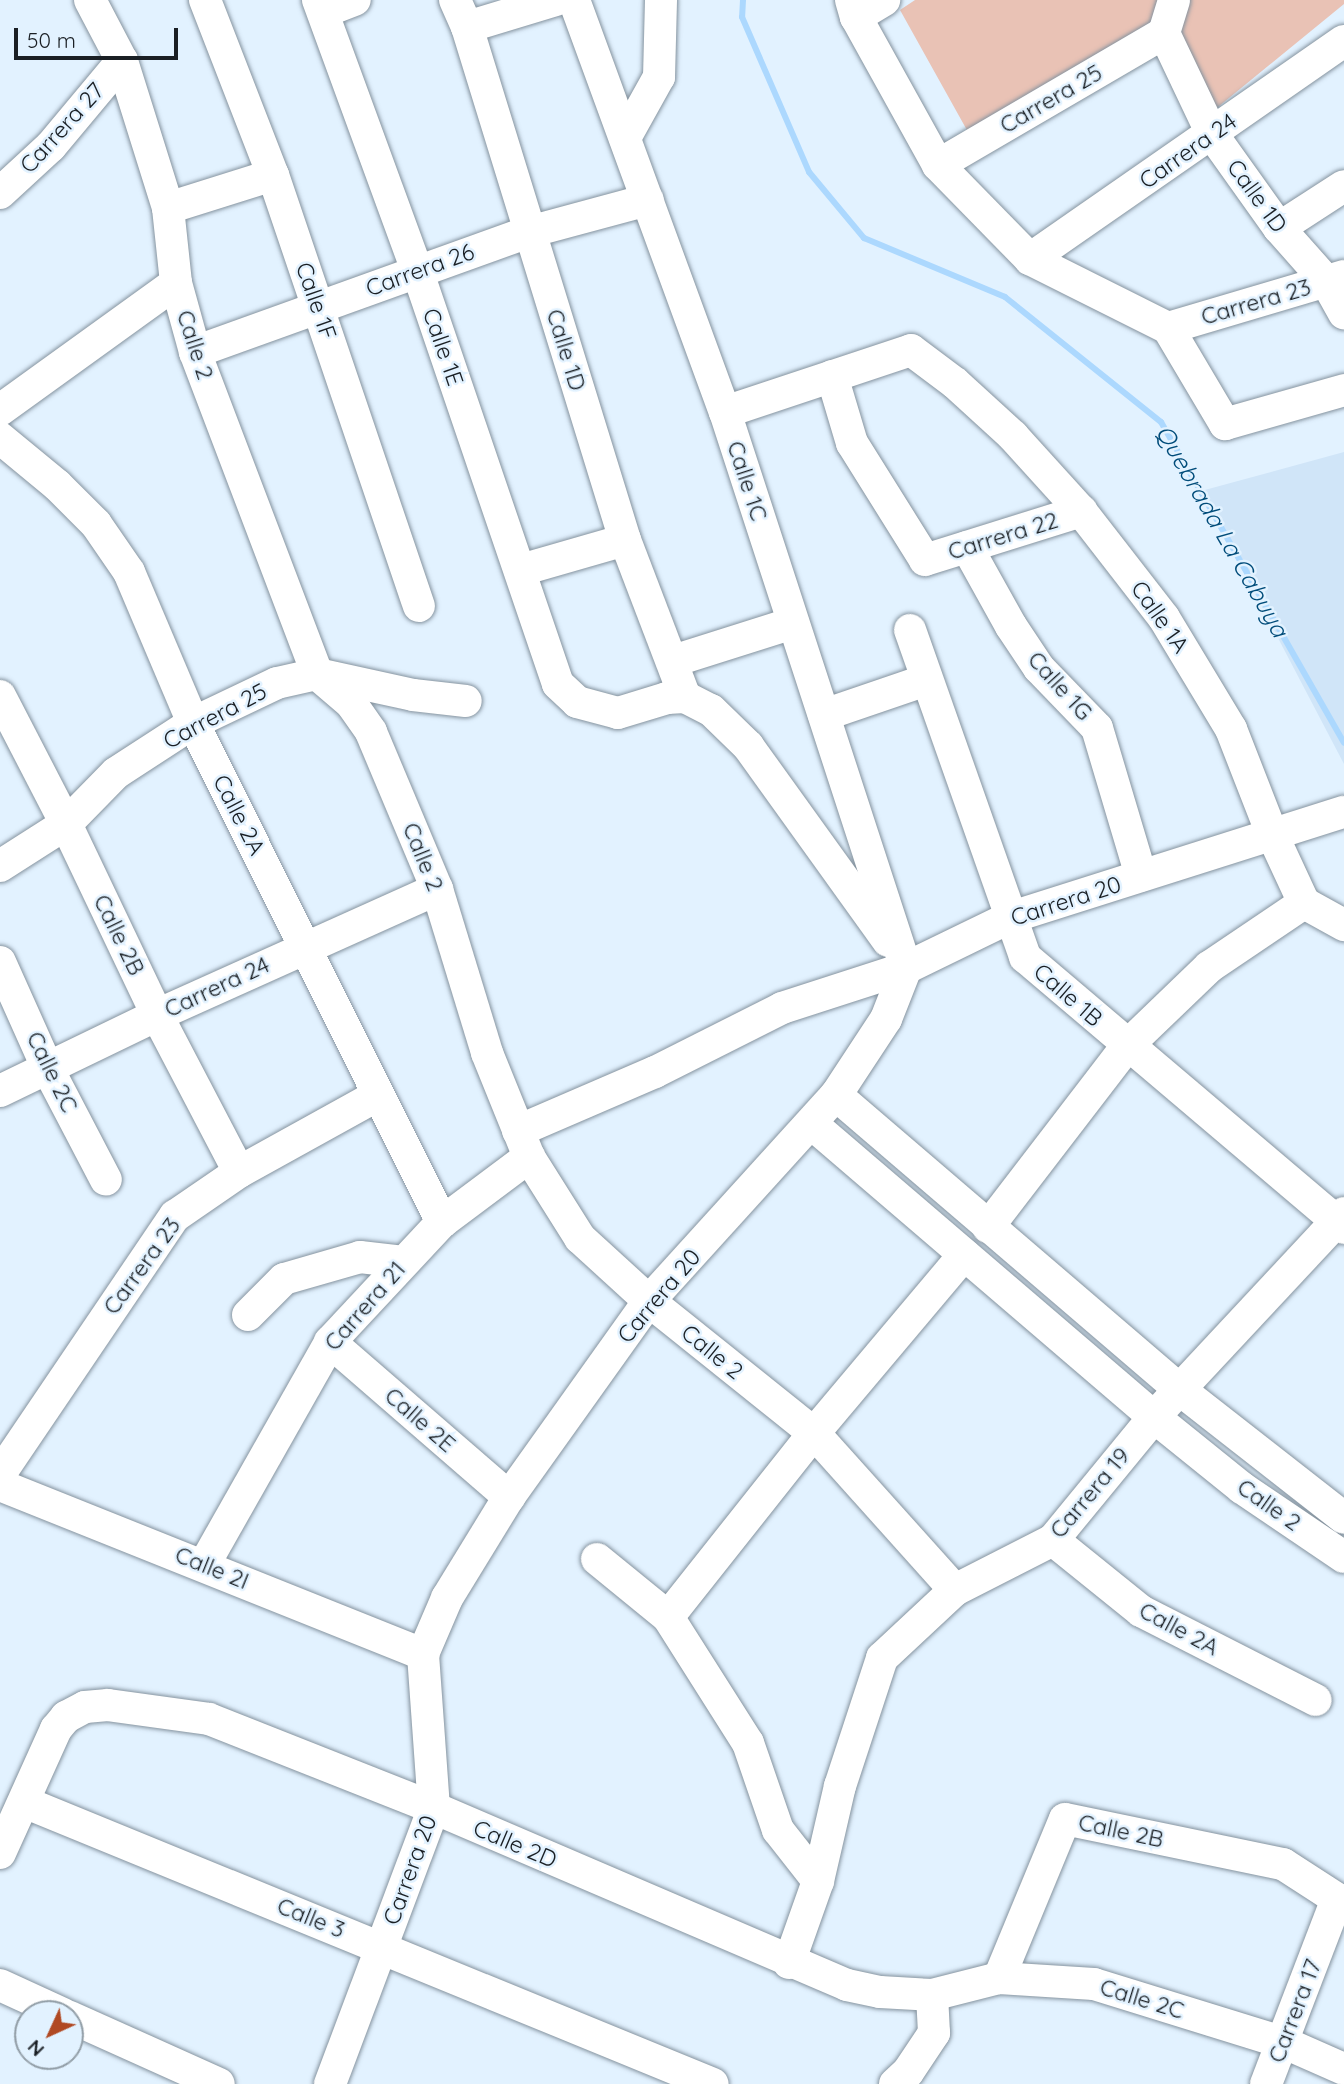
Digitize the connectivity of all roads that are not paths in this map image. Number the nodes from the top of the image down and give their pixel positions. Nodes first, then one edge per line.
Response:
1 (90, 0) edge
2 (205, 0) edge
3 (355, 0) edge
4 (556, 0) edge
5 (574, 0) edge
6 (661, 0) edge
7 (884, 0) edge
8 (1174, 0) edge
9 (321, 6) edge
10 (854, 9) edge
11 (461, 14) edge
12 (1164, 33) junction
13 (1344, 41) edge
14 (121, 61) junction
15 (1213, 134) junction
16 (625, 138) junction
17 (938, 165) junction
18 (273, 175) junction
19 (1344, 186) edge
20 (0, 193) edge
21 (648, 200) junction
22 (168, 208) junction
23 (1279, 228) junction
24 (529, 232) junction
25 (1030, 259) junction
26 (416, 270) junction
27 (1335, 279) edge
28 (176, 283) junction
29 (318, 307) junction
30 (1344, 313) edge
31 (1168, 328) junction
32 (195, 352) junction
33 (832, 376) junction
34 (1344, 390) edge
35 (0, 410) edge
36 (725, 412) junction
37 (0, 438) edge
38 (1081, 511) junction
39 (625, 540) junction
40 (967, 547) junction
41 (521, 570) junction
42 (419, 606) dead end
43 (793, 623) junction
44 (910, 630) dead end
45 (673, 661) junction
46 (317, 674) junction
47 (926, 680) junction
48 (0, 696) edge
49 (685, 697) junction
50 (466, 701) dead end
51 (824, 715) junction
52 (193, 723) junction
53 (1344, 812) edge
54 (66, 824) junction
55 (1272, 834) junction
56 (0, 866) edge
57 (1141, 876) junction
58 (438, 889) junction
59 (1304, 903) junction
60 (1009, 918) junction
61 (1344, 925) edge
62 (306, 946) junction
63 (0, 962) edge
64 (906, 968) junction
65 (157, 1015) junction
66 (1127, 1046) junction
67 (47, 1067) junction
68 (0, 1091) edge
69 (836, 1095) junction
70 (376, 1096) junction
71 (812, 1124) junction
72 (523, 1144) junction
73 (239, 1172) junction
74 (106, 1180) dead end
75 (1341, 1220) edge
76 (442, 1222) junction
77 (988, 1227) junction
78 (964, 1255) junction
79 (404, 1262) junction
80 (649, 1301) junction
81 (248, 1315) dead end
82 (330, 1342) junction
83 (1179, 1389) junction
84 (1154, 1417) junction
85 (814, 1433) junction
86 (0, 1474) edge
87 (0, 1485) edge
88 (509, 1497) junction
89 (1344, 1518) edge
90 (1053, 1541) junction
91 (1344, 1558) edge
92 (597, 1559) dead end
93 (204, 1565) junction
94 (955, 1590) junction
95 (668, 1617) junction
96 (423, 1654) junction
97 (1316, 1700) dead end
98 (23, 1802) junction
99 (434, 1808) junction
100 (0, 1853) edge
101 (818, 1881) junction
102 (1337, 1899) joint
103 (383, 1947) junction
104 (789, 1963) junction
105 (999, 1978) junction
106 (0, 1985) edge
107 (932, 1995) junction
108 (33, 2000) edge
109 (84, 2023) edge
110 (1285, 2043) junction
111 (1344, 2069) edge
112 (659, 2073) edge
113 (219, 2084) edge
114 (330, 2084) edge
115 (713, 2084) edge
116 (895, 2084) edge
117 (1266, 2084) edge

1 - 14 street, Calle 2
2 - 18 street, Calle 1F
3 - 9 street
4 - 11 street
5 - 16 street, Calle 1C
6 - 16 street
7 - 10 street
8 - 12 street
9 - 26 street, Calle 1E
10 - 17 street
11 - 24 street, Calle 1D
12 - 15 street, Calle 1D
12 - 17 street, Carrera 25
13 - 15 street, Carrera 24
14 - 20 street, Carrera 27
14 - 22 street, Calle 2
15 - 23 street, Calle 1D
15 - 25 street, Carrera 24
16 - 21 street, Calle 1C
17 - 25 street
18 - 22 street
18 - 29 street, Calle 1F
19 - 23 street
21 - 24 street, Carrera 26
21 - 36 street, Calle 1C
22 - 28 street, Calle 2
23 - 27 street, Calle 1D
24 - 26 street, Carrera 26
24 - 39 street, Calle 1D
25 - 31 street
26 - 29 street, Carrera 26
26 - 41 street, Calle 1E
27 - 30 street, Calle 1D
27 - 31 street, Carrera 23
28 - 32 street, Calle 2
28 - 35 street
29 - 32 street, Carrera 26
29 - 42 street, Calle 1F
31 - 34 street
32 - 46 street, Calle 2
33 - 36 street
33 - 38 street, Calle 1A
33 - 40 street, Carrera 22
36 - 43 street, Calle 1C
37 - 52 street, Calle 2A
38 - 40 street, Carrera 22
38 - 55 street, Calle 1A
39 - 41 street
39 - 45 street, Calle 1D
40 - 57 street, Calle 1G
41 - 49 street, Calle 1E
43 - 45 street
43 - 51 street, Calle 1C
44 - 47 street, Calle 1B
45 - 49 street, Calle 1D
46 - 50 street, Carrera 25
46 - 52 street, Carrera 25
46 - 58 street, Calle 2
47 - 51 street
47 - 60 street, Calle 1B
48 - 54 street, Calle 2B
49 - 64 street
51 - 64 street, Calle 1C
52 - 54 street, Carrera 25
52 - 62 street, Calle 2A
53 - 55 street, Carrera 20
54 - 56 street, Carrera 25
54 - 65 street, Calle 2B
55 - 57 street, Carrera 20
55 - 59 street, Calle 1A
57 - 60 street, Carrera 20
58 - 62 street, Carrera 24
58 - 72 street, Calle 2
59 - 61 street
59 - 66 street
60 - 64 street, Carrera 20
60 - 66 street, Calle 1B
62 - 65 street, Carrera 24
62 - 70 street, Calle 2A
63 - 67 street, Calle 2C
64 - 69 street, Carrera 20
64 - 72 street, Carrera 21
65 - 67 street, Carrera 24
65 - 73 street, Calle 2B
66 - 75 street, Calle 1B
66 - 77 street
67 - 68 street, Carrera 24
67 - 74 street, Calle 2C
69 - 71 street, Carrera 20
69 - 77 street, Calle 2
70 - 73 street, Carrera 23
70 - 76 street, Calle 2A
71 - 78 street, Calle 2
71 - 80 street, Carrera 20
72 - 76 street, Carrera 21
72 - 80 street, Calle 2
73 - 86 street, Carrera 23
75 - 83 street, Carrera 19
76 - 79 street, Carrera 21
77 - 83 street, Calle 2
78 - 84 street, Calle 2
78 - 85 street
79 - 81 street
79 - 82 street, Carrera 21
80 - 85 street, Calle 2
80 - 88 street, Carrera 20
82 - 88 street, Calle 2E
82 - 93 street, Carrera 21
83 - 84 street, Carrera 19
83 - 89 street, Calle 2
84 - 90 street, Carrera 19
84 - 91 street, Calle 2
85 - 94 street, Calle 2
85 - 95 street
87 - 93 street, Calle 2I
88 - 96 street, Carrera 20
90 - 94 street, Carrera 19
90 - 97 street, Calle 2A
92 - 95 street
93 - 96 street, Calle 2I
94 - 101 street, Carrera 19
95 - 101 street
96 - 99 street, Carrera 20
98 - 99 street, Calle 2D
98 - 100 street
98 - 103 street, Calle 3
99 - 103 street, Carrera 20
99 - 104 street, Calle 2D
101 - 104 street, Carrera 19
102 - 105 street, Calle 2B
102 - 110 street, Carrera 17
103 - 112 street, Calle 3
103 - 114 street, Carrera 20
104 - 107 street, Calle 2D
105 - 107 street, Calle 2C
105 - 110 street, Calle 2C
106 - 108 street
107 - 116 street
109 - 113 street
110 - 111 street, Calle 2C
110 - 117 street, Carrera 17
112 - 115 street, Calle 3

